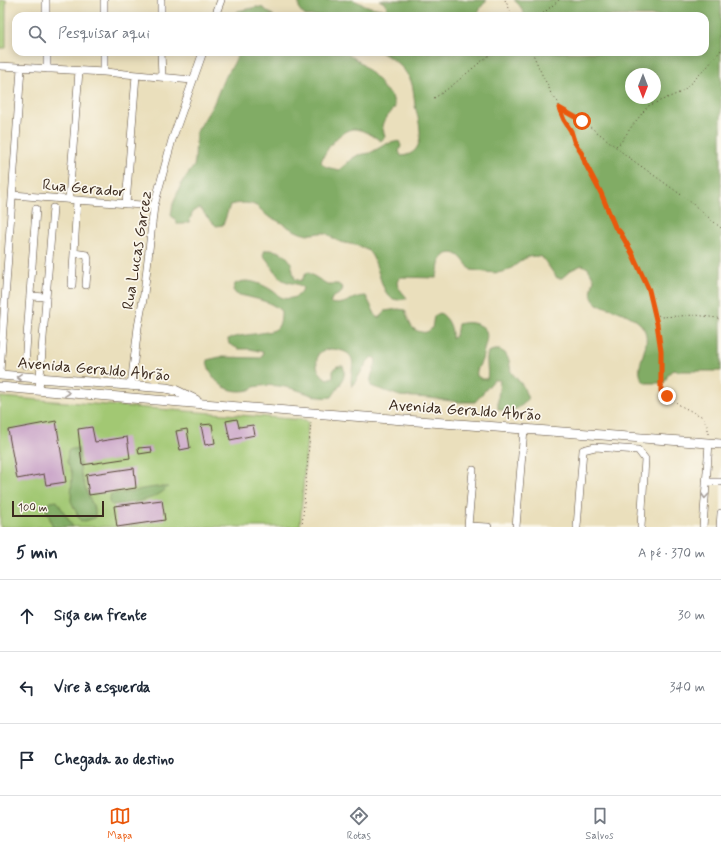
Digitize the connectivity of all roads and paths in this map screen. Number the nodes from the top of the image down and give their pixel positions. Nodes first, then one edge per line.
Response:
1 (46, 0) edge
2 (104, 0) edge
3 (161, 0) edge
4 (221, 0) edge
5 (505, 0) edge
6 (559, 0) edge
7 (46, 12) edge
8 (104, 12) edge
9 (161, 12) edge
10 (217, 12) edge
11 (511, 12) edge
12 (545, 12) edge
13 (721, 50) edge
14 (47, 56) edge
15 (104, 56) edge
16 (162, 56) edge
17 (201, 56) edge
18 (488, 56) edge
19 (534, 56) edge
20 (0, 66) edge
21 (21, 68) junction
22 (47, 69) junction
23 (79, 71) junction
24 (104, 72) junction
25 (136, 74) junction
26 (162, 77) junction
27 (192, 80) junction
28 (434, 98) dead end
29 (559, 108) junction
30 (616, 146) junction
31 (13, 195) junction
32 (69, 199) junction
33 (77, 200) junction
34 (126, 204) junction
35 (154, 206) junction
36 (53, 208) dead end
37 (36, 209) dead end
38 (721, 228) edge
39 (74, 253) junction
40 (86, 285) dead end
41 (72, 286) dead end
42 (30, 296) junction
43 (46, 297) junction
44 (655, 313) junction
45 (721, 320) edge
46 (25, 365) dead end
47 (0, 372) edge
48 (0, 375) edge
49 (40, 378) junction
50 (131, 386) junction
51 (0, 387) edge
52 (39, 390) junction
53 (206, 404) junction
54 (312, 413) junction
55 (524, 429) junction
56 (709, 443) junction
57 (721, 444) edge
58 (473, 470) dead end
59 (706, 482) junction
60 (721, 482) edge
61 (721, 513) edge
62 (468, 526) edge
63 (302, 527) edge
64 (488, 527) edge
65 (516, 527) edge
66 (577, 527) edge
67 (641, 527) edge
68 (703, 527) edge
69 (720, 527) edge

1 - 7 street
2 - 8 street
3 - 9 street
4 - 10 street
5 - 11 path
6 - 12 path
13 - 30 path
14 - 22 street
15 - 24 street
16 - 26 street
17 - 27 street, Rua Lucas Garcez
18 - 28 path
19 - 29 path
20 - 21 street
21 - 22 street
21 - 31 street
22 - 23 street
23 - 24 street
23 - 32 street
24 - 25 street
25 - 26 street
25 - 34 street
26 - 27 street
27 - 35 street, Rua Lucas Garcez
29 - 30 path
29 - 44 path
30 - 38 path
31 - 32 street, Rua Gerador
31 - 47 street
32 - 33 street, Rua Gerador
33 - 34 street, Rua Gerador
33 - 39 street
34 - 35 street, Rua Gerador
35 - 50 street, Rua Lucas Garcez
36 - 43 street
37 - 42 street
39 - 40 street
39 - 41 street
42 - 43 street
42 - 46 street
43 - 49 street
44 - 45 path
44 - 56 path
49 -> 48 main road, Avenida Geraldo Abrão
49 - 50 main road, Avenida Geraldo Abrão
49 - 52 street
50 - 53 main road, Avenida Geraldo Abrão
51 - 52 main road, Avenida Geraldo Abrão
52 -> 53 main road, Avenida Geraldo Abrão
53 - 54 main road, Avenida Geraldo Abrão
54 - 55 main road, Avenida Geraldo Abrão
54 - 63 path
55 - 56 main road, Avenida Geraldo Abrão
55 - 65 street
56 - 57 main road, Avenida Geraldo Abrão
56 - 59 street
58 - 62 street
59 - 60 street
59 -> 68 street
61 - 69 street
62 - 64 street
66 - 67 street

